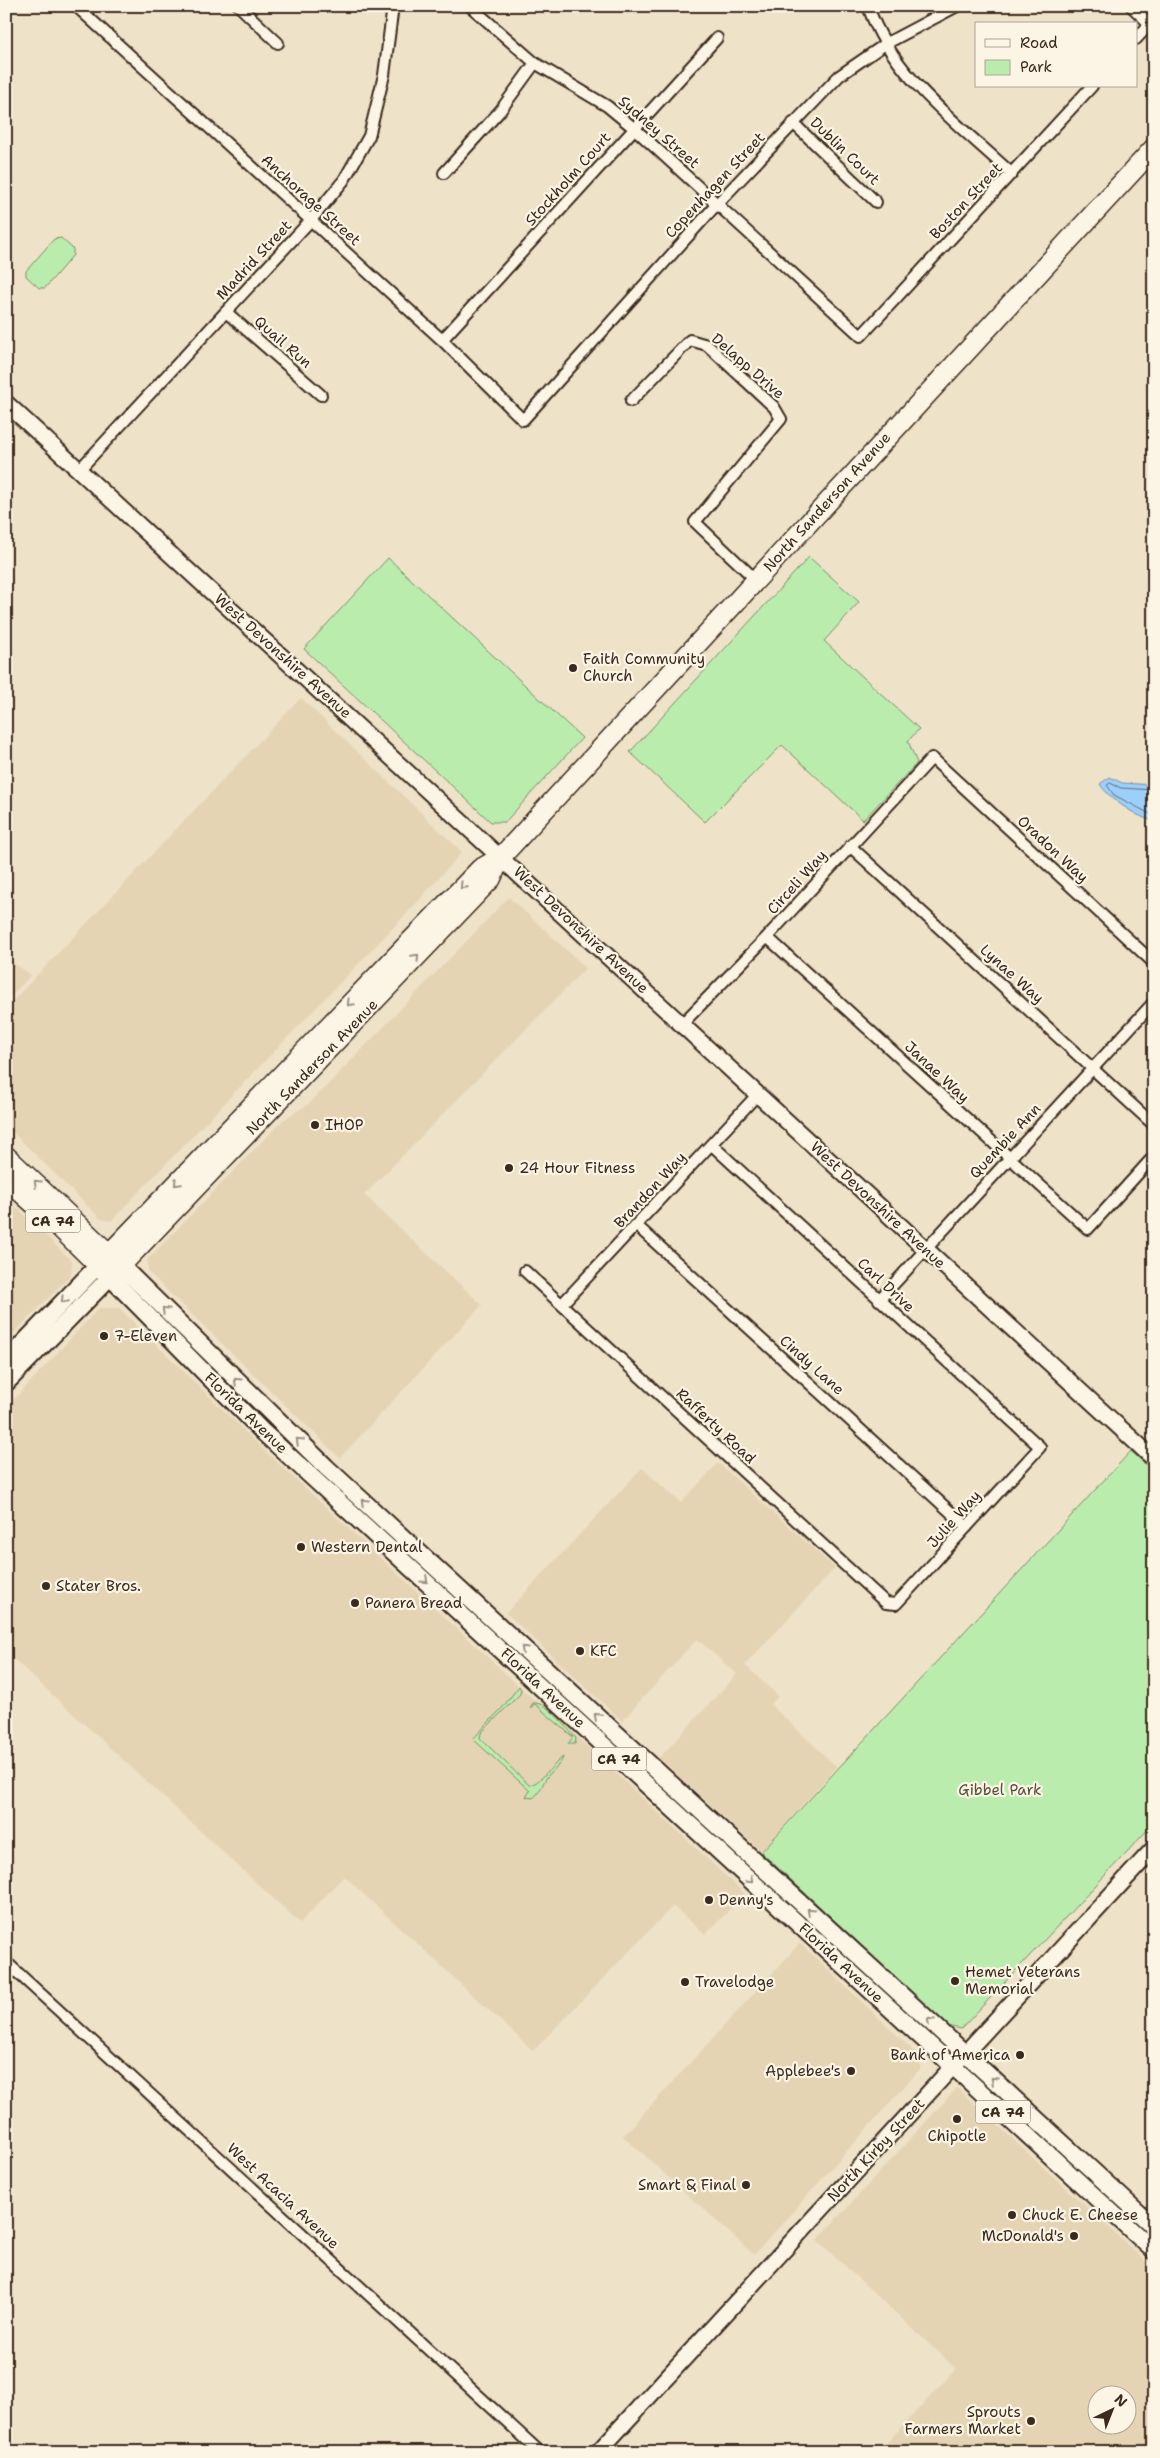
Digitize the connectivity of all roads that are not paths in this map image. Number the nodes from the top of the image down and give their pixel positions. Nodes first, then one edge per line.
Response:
1 (76, 6) edge
2 (239, 6) edge
3 (394, 6) edge
4 (470, 6) edge
5 (868, 6) edge
6 (958, 6) edge
7 (1131, 6) edge
8 (1138, 37) edge
9 (717, 38) dead end
10 (278, 43) dead end
11 (886, 43) junction
12 (534, 63) junction
13 (1090, 88) edge
14 (794, 123) junction
15 (635, 129) junction
16 (1154, 148) edge
17 (444, 173) dead end
18 (1012, 174) junction
19 (876, 202) dead end
20 (717, 204) junction
21 (311, 220) junction
22 (226, 312) junction
23 (861, 336) joint
24 (442, 340) junction
25 (321, 395) dead end
26 (631, 402) dead end
27 (6, 403) edge
28 (523, 420) joint
29 (79, 470) junction
30 (756, 580) junction
31 (932, 758) joint
32 (850, 846) junction
33 (501, 857) junction
34 (767, 937) junction
35 (1154, 963) edge
36 (1154, 1002) edge
37 (682, 1024) junction
38 (1093, 1068) junction
39 (758, 1094) junction
40 (244, 1112) junction
41 (1154, 1125) edge
42 (712, 1145) junction
43 (227, 1155) junction
44 (6, 1156) edge
45 (1154, 1156) edge
46 (1008, 1159) junction
47 (212, 1172) junction
48 (6, 1178) edge
49 (637, 1226) junction
50 (926, 1250) junction
51 (109, 1266) junction
52 (526, 1271) dead end
53 (880, 1300) junction
54 (562, 1304) junction
55 (6, 1361) edge
56 (6, 1383) edge
57 (1040, 1447) joint
58 (1154, 1459) edge
59 (967, 1527) junction
60 (886, 1603) joint
61 (608, 1748) junction
62 (676, 1788) junction
63 (688, 1822) junction
64 (1154, 1848) edge
65 (743, 1850) junction
66 (6, 1962) edge
67 (966, 2054) junction
68 (954, 2067) junction
69 (1052, 2157) junction
70 (1154, 2228) edge
71 (1131, 2230) junction
72 (1154, 2240) edge
73 (1154, 2251) edge
74 (540, 2452) edge
75 (598, 2452) edge

1 - 21 street, Anchorage Street
2 - 10 street
3 - 21 street, Madrid Street
4 - 12 street, Sydney Street
5 - 11 street
6 - 11 street, Copenhagen Street
7 - 8 street
9 - 15 street, Stockholm Court
11 - 14 street, Copenhagen Street
11 - 18 street
12 - 15 street, Sydney Street
12 - 17 street
13 - 18 street, Boston Street
14 - 19 street, Dublin Court
14 - 20 street, Copenhagen Street
15 - 20 street, Sydney Street
15 - 24 street, Stockholm Court
16 - 30 highway, North Sanderson Avenue
18 - 23 street, Boston Street
20 - 23 street, Sydney Street
20 - 28 street, Copenhagen Street
21 - 22 street, Madrid Street
21 - 24 street, Anchorage Street
22 - 25 street, Quail Run
22 - 29 street, Madrid Street
24 - 28 street, Anchorage Street
26 - 30 street, Delapp Drive
27 - 29 street, West Devonshire Avenue
29 - 33 street, West Devonshire Avenue
30 - 33 highway, North Sanderson Avenue
31 - 32 street, Circeli Way
31 - 35 street, Oradon Way
32 - 34 street, Circeli Way
32 - 38 street, Lynae Way
33 - 37 street, West Devonshire Avenue
33 -> 40 highway, North Sanderson Avenue
43 -> 33 highway, North Sanderson Avenue
34 - 37 street, Circeli Way
34 - 46 street, Janae Way
36 - 38 street, Quembie Ann
37 - 39 street, West Devonshire Avenue
38 - 41 street, Lynae Way
38 - 46 street, Quembie Ann
39 - 42 street, Brandon Way
39 - 50 street, West Devonshire Avenue
40 - 43 highway
40 - 47 highway
40 -> 51 highway, North Sanderson Avenue
42 - 49 street, Brandon Way
42 - 53 street, Carl Drive
43 - 47 highway, North Sanderson Avenue
51 -> 44 highway, Florida Avenue
45 - 46 street, Janae Way
46 - 50 street, Quembie Ann
47 - 51 highway, North Sanderson Avenue
48 - 51 highway, Florida Avenue / CA 74
49 - 54 street, Brandon Way
49 - 59 street, Cindy Lane
50 - 53 street, Quembie Ann
50 - 58 street, West Devonshire Avenue
51 -> 55 main road
51 - 56 main road
51 -> 61 main road, Florida Avenue / CA 74
62 -> 51 main road, Florida Avenue
52 - 54 street, Rafferty Road
53 - 57 street, Carl Drive
54 - 60 street, Rafferty Road
57 - 59 street, Julie Way
59 - 60 street, Julie Way
61 - 62 main road
61 - 63 main road, Florida Avenue / CA 74
62 - 65 main road, Florida Avenue
63 - 65 main road
63 -> 68 main road, Florida Avenue / CA 74
64 - 67 street, North Kirby Street
67 -> 65 main road, Florida Avenue
66 - 74 street, West Acacia Avenue
67 - 68 street, North Kirby Street
70 -> 67 main road, Florida Avenue
68 - 69 main road, Florida Avenue / CA 74
68 - 75 street, North Kirby Street
69 - 70 main road
69 - 71 main road, Florida Avenue / CA 74
71 - 72 main road
71 - 73 main road, Florida Avenue / CA 74

